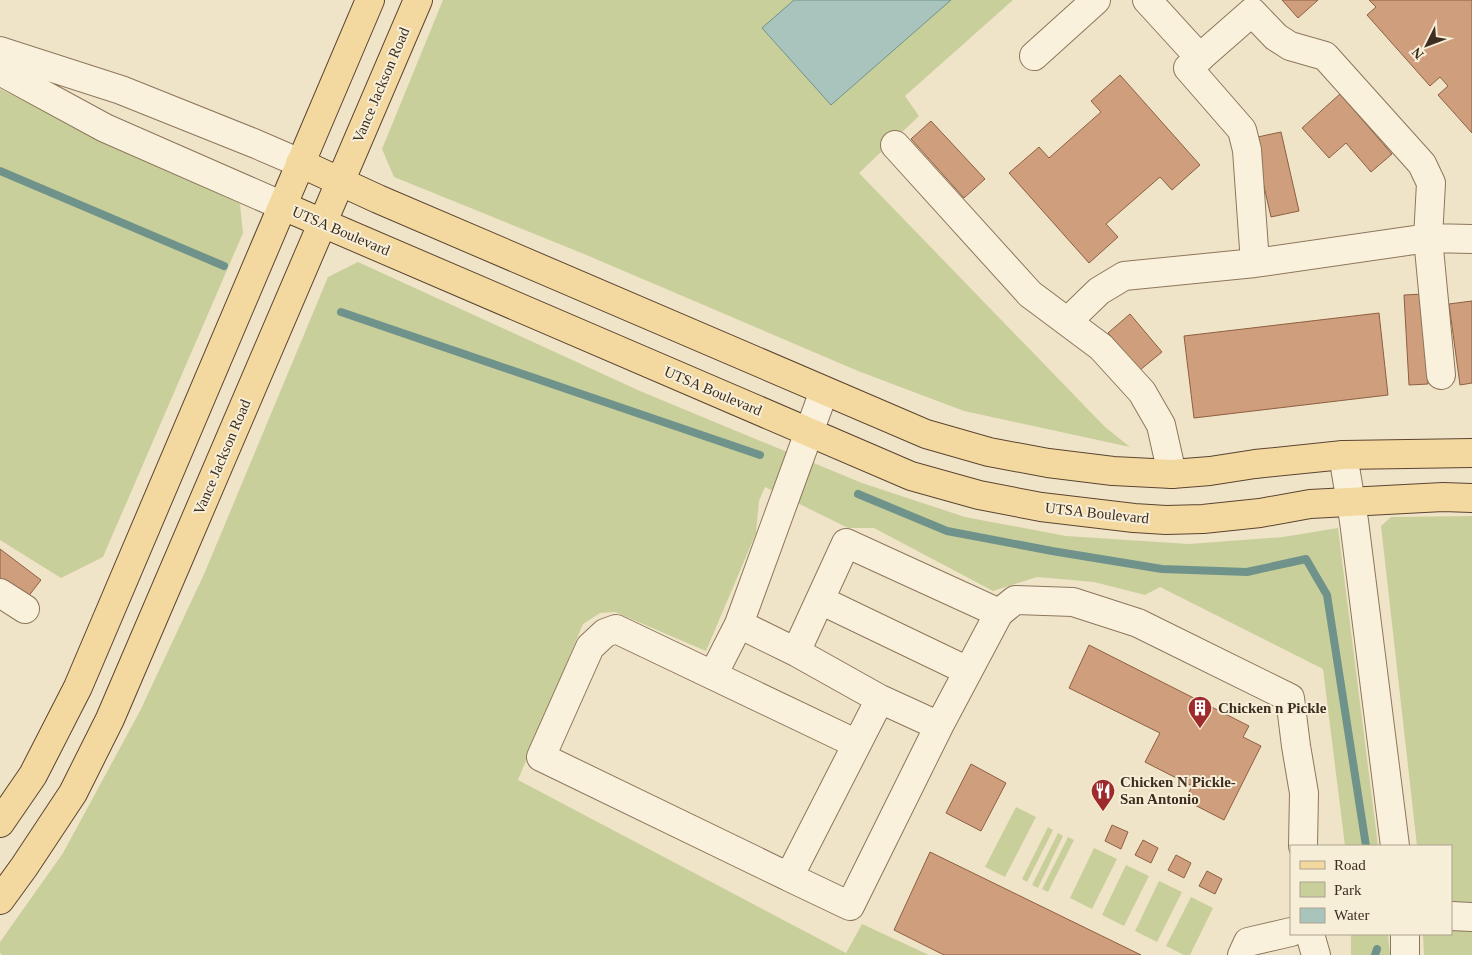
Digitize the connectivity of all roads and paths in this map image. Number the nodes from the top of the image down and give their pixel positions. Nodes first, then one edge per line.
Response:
1 (370, 0) edge
2 (418, 0) edge
3 (1096, 0) edge
4 (1147, 0) edge
5 (0, 51) edge
6 (1034, 56) dead end
7 (1200, 58) junction
8 (0, 70) edge
9 (895, 145) dead end
10 (300, 164) junction
11 (340, 181) junction
12 (283, 206) junction
13 (322, 223) junction
14 (1428, 238) junction
15 (1472, 240) edge
16 (1255, 263) junction
17 (1068, 321) junction
18 (1441, 375) dead end
19 (824, 390) junction
20 (810, 432) junction
21 (1472, 453) edge
22 (1343, 455) junction
23 (1172, 474) junction
24 (1472, 498) edge
25 (1351, 502) junction
26 (0, 593) edge
27 (820, 600) junction
28 (25, 608) dead end
29 (999, 613) junction
30 (739, 624) junction
31 (796, 652) junction
32 (968, 671) junction
33 (713, 675) junction
34 (880, 699) junction
35 (938, 726) junction
36 (857, 744) junction
37 (0, 823) edge
38 (1303, 845) edge
39 (1395, 845) edge
40 (788, 877) junction
41 (0, 900) edge
42 (1452, 916) edge
43 (1472, 917) edge
44 (1290, 932) edge
45 (1310, 935) edge
46 (1405, 935) edge
47 (1242, 955) edge
48 (1316, 955) edge
49 (1405, 955) edge

1 - 10 main road
2 - 11 main road, Vance Jackson Road
3 - 6 street
4 - 7 street
5 - 10 street
7 - 14 street
7 - 16 street
8 - 12 street, UTSA Boulevard
9 - 17 street
10 - 11 main road
10 - 12 main road
11 - 13 main road, Vance Jackson Road
11 - 19 main road
12 - 13 main road, UTSA Boulevard
12 - 37 main road
13 - 20 main road, UTSA Boulevard
13 - 41 main road, Vance Jackson Road
14 - 15 street
14 - 16 street
14 - 18 street
16 - 17 street
17 - 23 street
19 - 20 street
19 - 23 main road
20 - 25 main road, UTSA Boulevard
20 - 30 street
21 - 22 main road
22 - 23 main road
22 - 25 street
24 - 25 main road, UTSA Boulevard
25 - 39 street
26 - 28 street
27 - 29 street
27 - 31 street
27 - 32 street
29 - 32 street
29 - 38 street
30 - 31 street
30 - 33 street
31 - 34 street
32 - 35 street
33 - 36 street
33 - 40 street
34 - 35 street
34 - 36 street
35 - 40 street
36 - 40 street
42 - 43 street
44 - 47 street
45 - 48 street
46 - 49 street

